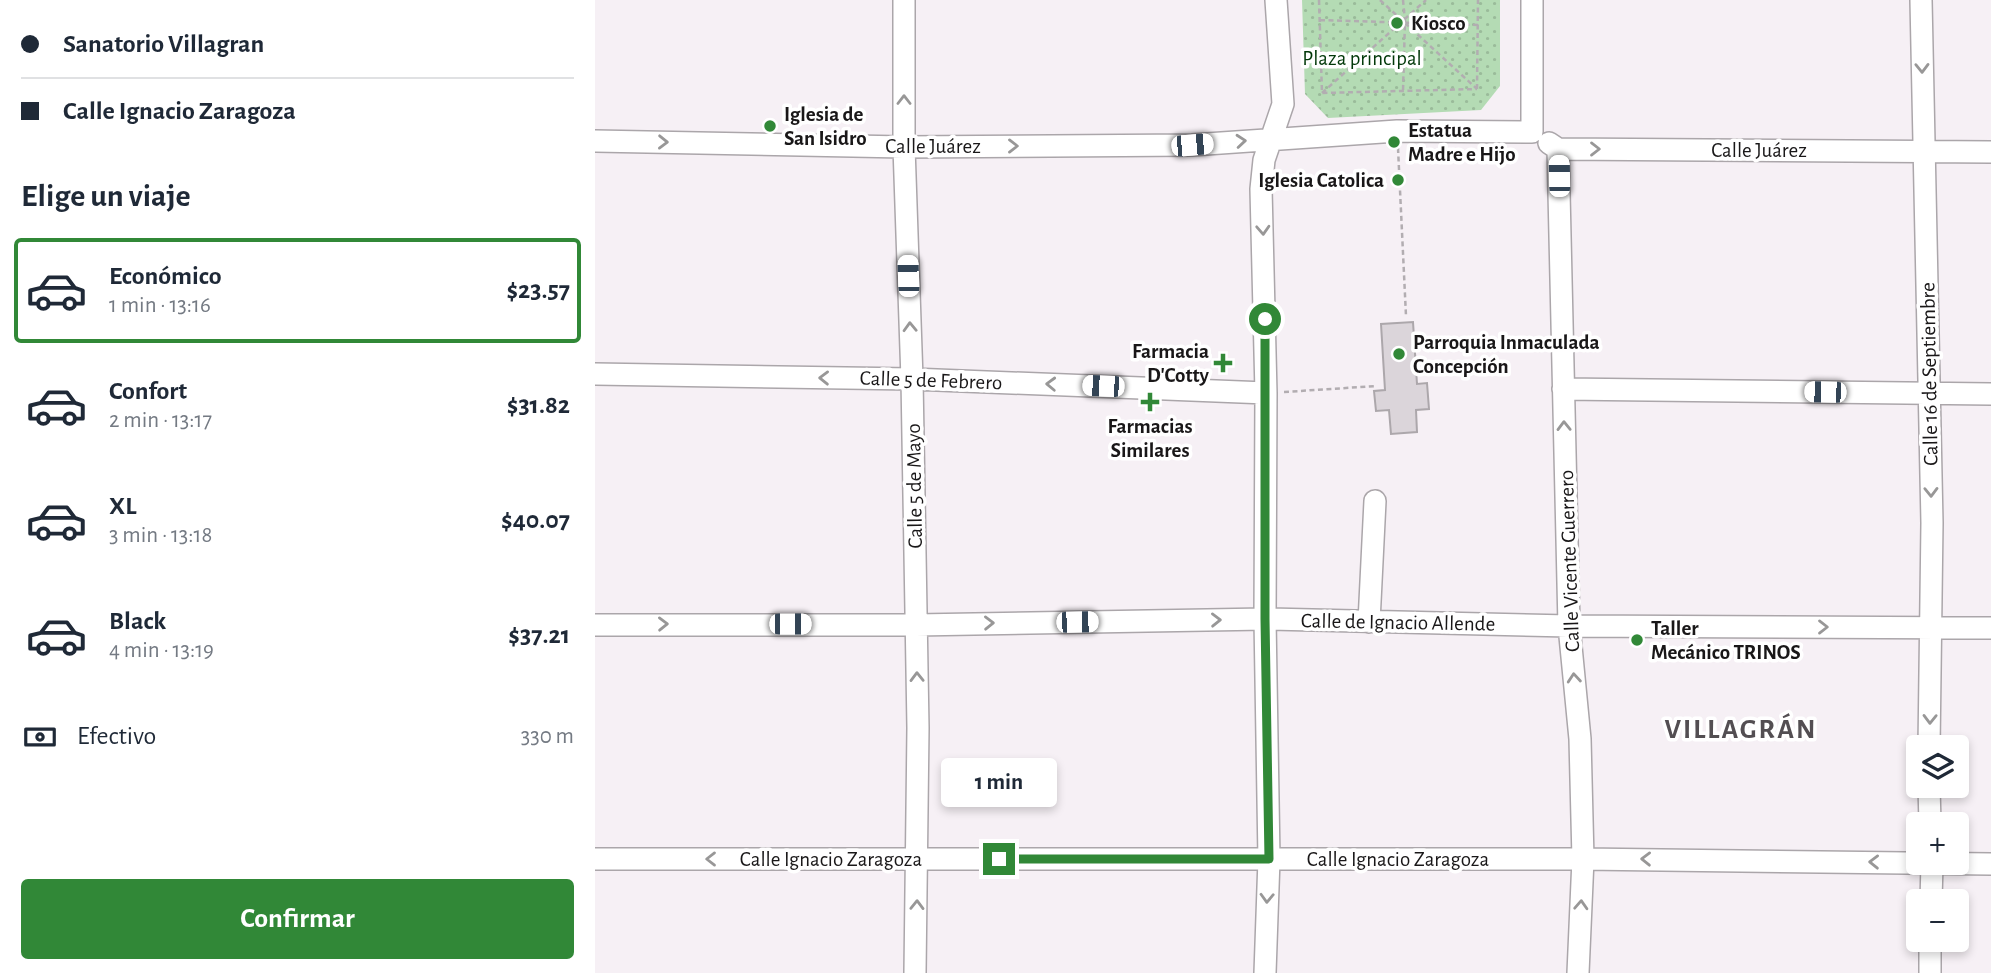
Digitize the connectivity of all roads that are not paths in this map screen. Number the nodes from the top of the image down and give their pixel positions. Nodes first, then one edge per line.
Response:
1 (904, 0) edge
2 (1276, 0) edge
3 (1532, 0) edge
4 (1921, 0) edge
5 (1532, 132) junction
6 (1271, 138) junction
7 (595, 141) edge
8 (904, 147) junction
9 (1558, 149) junction
10 (1922, 151) junction
11 (1991, 152) edge
12 (595, 374) edge
13 (912, 379) junction
14 (1563, 389) junction
15 (1266, 393) junction
16 (1930, 394) junction
17 (1991, 394) edge
18 (1375, 501) dead end
19 (1265, 619) junction
20 (1369, 622) junction
21 (595, 625) edge
22 (916, 625) junction
23 (1569, 626) junction
24 (1932, 628) junction
25 (1991, 628) edge
26 (1929, 735) edge
27 (595, 859) edge
28 (918, 859) junction
29 (1269, 859) junction
30 (1583, 859) junction
31 (1906, 863) edge
32 (1969, 864) edge
33 (1991, 864) edge
34 (1930, 952) edge
35 (915, 973) edge
36 (1265, 973) edge
37 (1578, 973) edge
38 (1930, 973) edge

8 -> 1 street, Calle 5 de Mayo
2 - 6 street
3 - 5 street
4 -> 10 street, Calle 16 de Septiembre
5 - 6 street, Calle Juárez
5 - 9 street
8 -> 6 street, Calle Juárez
6 -> 15 street
7 -> 8 street, Calle Juárez
13 -> 8 street, Calle 5 de Mayo
9 -> 10 street, Calle Juárez
9 - 14 street, Calle Vicente Guerrero
10 - 11 street, Calle Juárez
10 - 16 street, Calle 16 de Septiembre
13 -> 12 street, Calle 5 de Febrero
15 -> 13 street, Calle 5 de Febrero
13 - 22 street, Calle 5 de Mayo
14 - 16 street
23 -> 14 street, Calle Vicente Guerrero
15 - 19 street
16 - 17 street
16 -> 24 street, Calle 16 de Septiembre
18 - 20 street
19 - 20 street, Calle de Ignacio Allende
22 -> 19 street, Calle de Ignacio Allende
19 - 29 street
20 - 23 street, Calle de Ignacio Allende
21 -> 22 street, Calle de Ignacio Allende
28 -> 22 street, Calle 5 de Mayo
23 -> 24 street, Calle de Ignacio Allende
30 -> 23 street, Calle Vicente Guerrero
24 - 25 street, Calle de Ignacio Allende
24 -> 26 street, Calle 16 de Septiembre
28 -> 27 street, Calle Ignacio Zaragoza
28 - 29 street, Calle Ignacio Zaragoza
35 -> 28 street, Calle 5 de Mayo
29 - 30 street, Calle Ignacio Zaragoza
29 -> 36 street
31 -> 30 street, Calle Ignacio Zaragoza
37 -> 30 street, Calle Vicente Guerrero
32 - 33 street, Calle Ignacio Zaragoza
34 - 38 street

